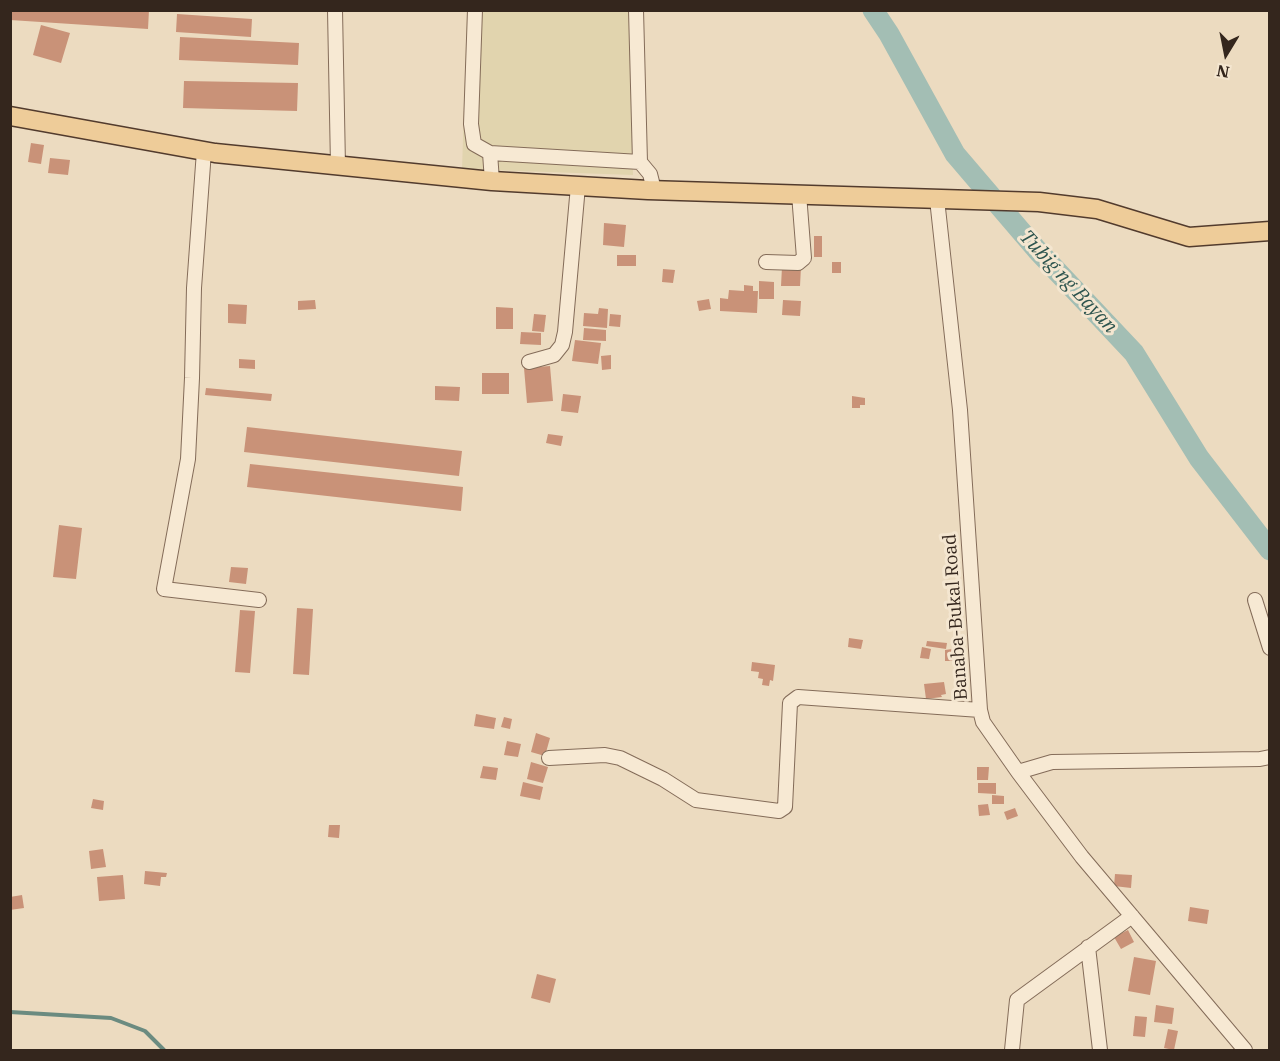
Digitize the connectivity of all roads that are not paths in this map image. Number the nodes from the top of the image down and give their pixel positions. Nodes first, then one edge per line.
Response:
1 (335, 10) edge
2 (475, 10) edge
3 (636, 10) edge
4 (10, 116) edge
5 (204, 151) junction
6 (490, 153) junction
7 (640, 162) junction
8 (338, 166) junction
9 (492, 181) junction
10 (578, 186) junction
11 (654, 190) junction
12 (799, 194) junction
13 (937, 199) junction
14 (1269, 231) edge
15 (766, 262) dead end
16 (529, 362) dead end
17 (259, 600) dead end
18 (1255, 600) dead end
19 (1269, 648) edge
20 (980, 710) junction
21 (1269, 757) edge
22 (549, 758) dead end
23 (1018, 772) junction
24 (1132, 916) junction
25 (1088, 947) junction
26 (1012, 1050) edge
27 (1100, 1050) edge
28 (1245, 1050) edge

1 - 8 street
2 - 6 street
3 - 7 street
4 - 5 main road
5 - 8 main road
5 - 17 street
6 - 7 street
6 - 9 street
7 - 11 street
8 - 9 main road
9 - 10 main road
10 - 11 main road
10 - 16 street
11 - 12 main road
12 - 13 main road
12 - 15 street
13 - 14 main road
13 - 20 street, Banaba-Bukal Road
18 - 19 street
20 - 22 street
20 - 23 street, Banaba-Bukal Road
21 - 23 street
23 - 24 street, Banaba-Bukal Road
24 - 25 street
24 - 28 street, Banaba-Bukal Road
25 - 26 street
25 - 27 street

